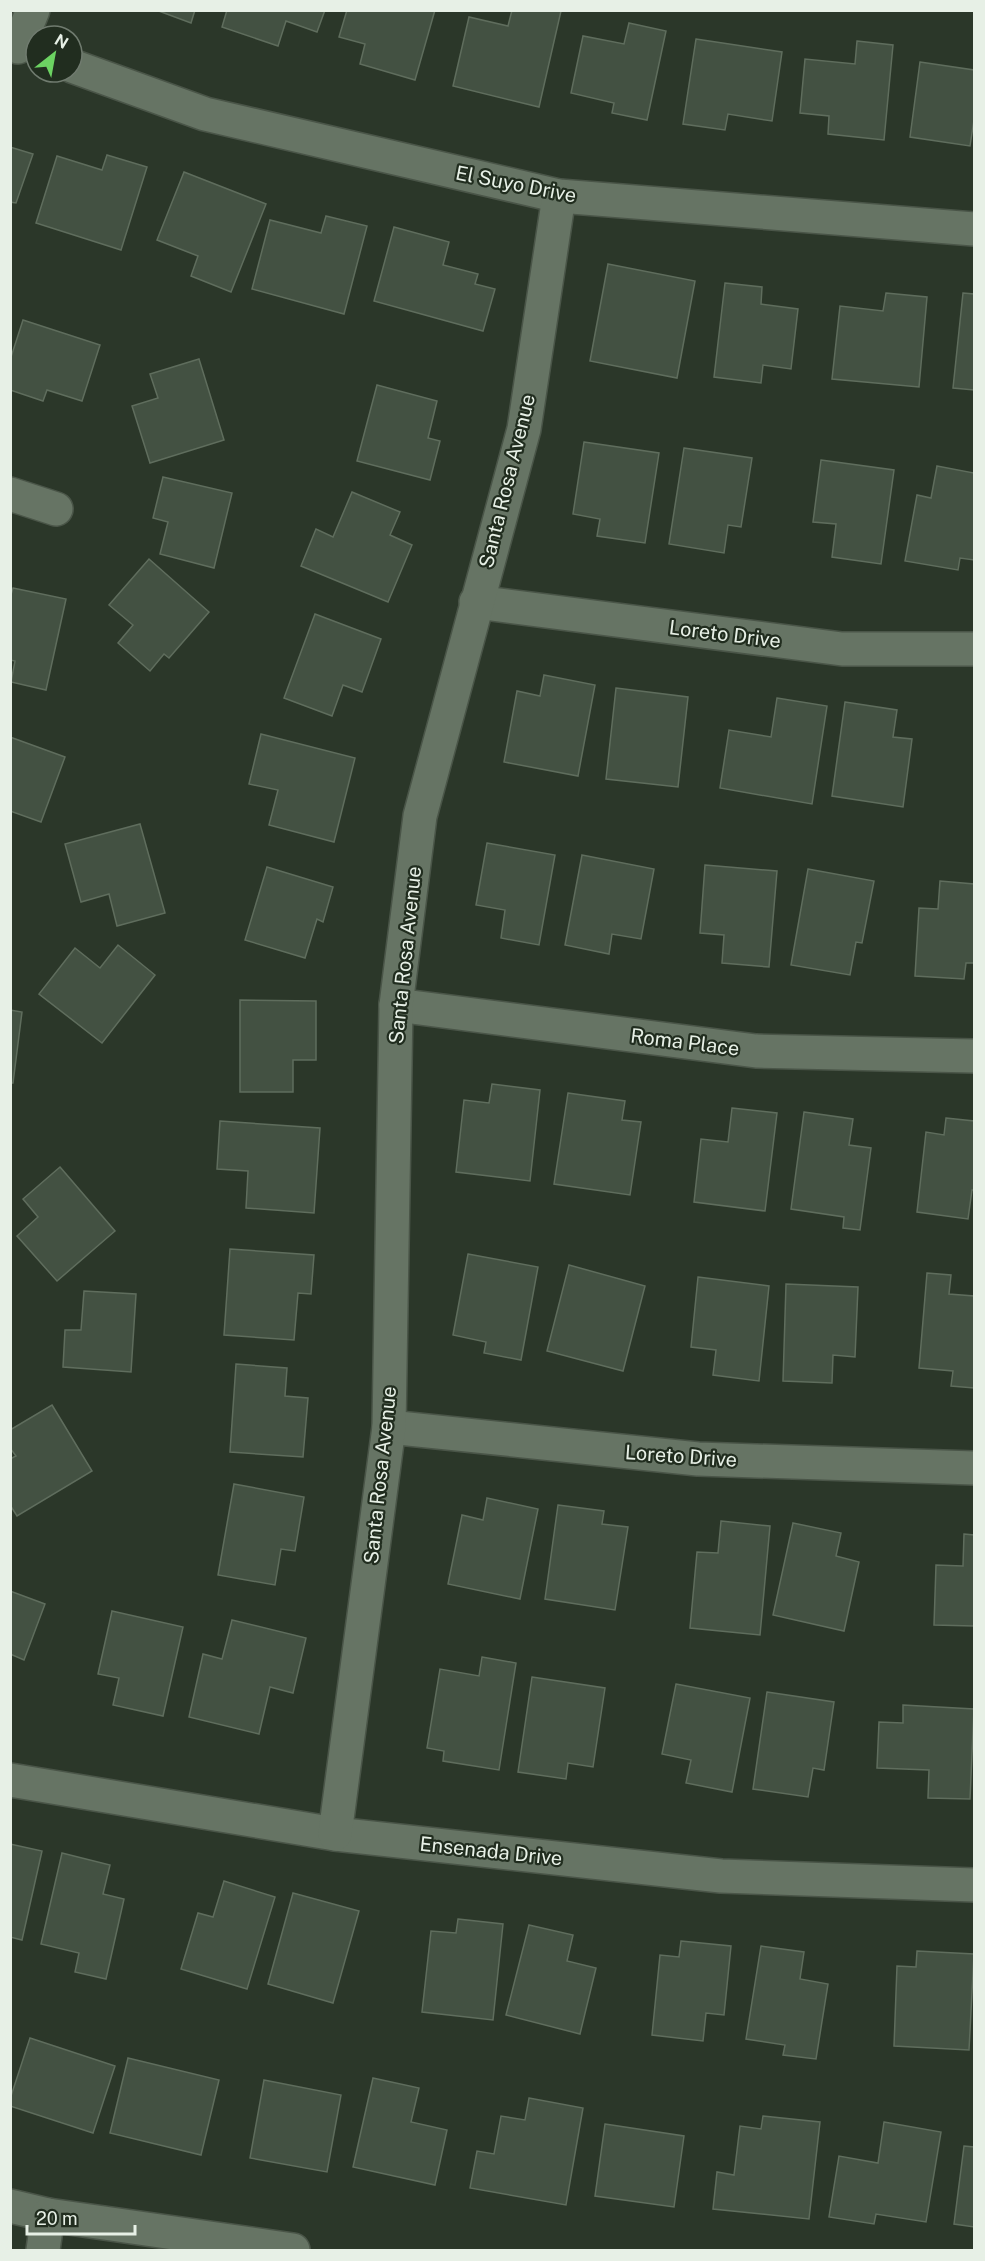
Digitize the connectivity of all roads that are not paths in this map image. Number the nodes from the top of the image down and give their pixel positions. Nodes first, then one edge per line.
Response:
1 (33, 10) edge
2 (22, 48) edge
3 (84, 70) edge
4 (559, 196) junction
5 (975, 229) edge
6 (10, 494) edge
7 (56, 509) dead end
8 (476, 602) junction
9 (975, 649) edge
10 (396, 1005) junction
11 (975, 1056) edge
12 (389, 1426) junction
13 (975, 1468) edge
14 (10, 1780) edge
15 (335, 1834) junction
16 (975, 1885) edge
17 (10, 2206) edge
18 (48, 2215) junction
19 (43, 2250) edge
20 (293, 2250) edge

1 - 2 street
3 - 4 street, El Suyo Drive
4 - 5 street, El Suyo Drive
4 - 8 street, Santa Rosa Avenue
6 - 7 street
8 - 9 street, Loreto Drive
8 - 10 street, Santa Rosa Avenue
10 - 11 street, Roma Place
10 - 12 street, Santa Rosa Avenue
12 - 13 street, Loreto Drive
12 - 15 street, Santa Rosa Avenue
14 - 15 street, Ensenada Drive
15 - 16 street, Ensenada Drive
17 - 18 street
18 - 19 street
18 - 20 street

